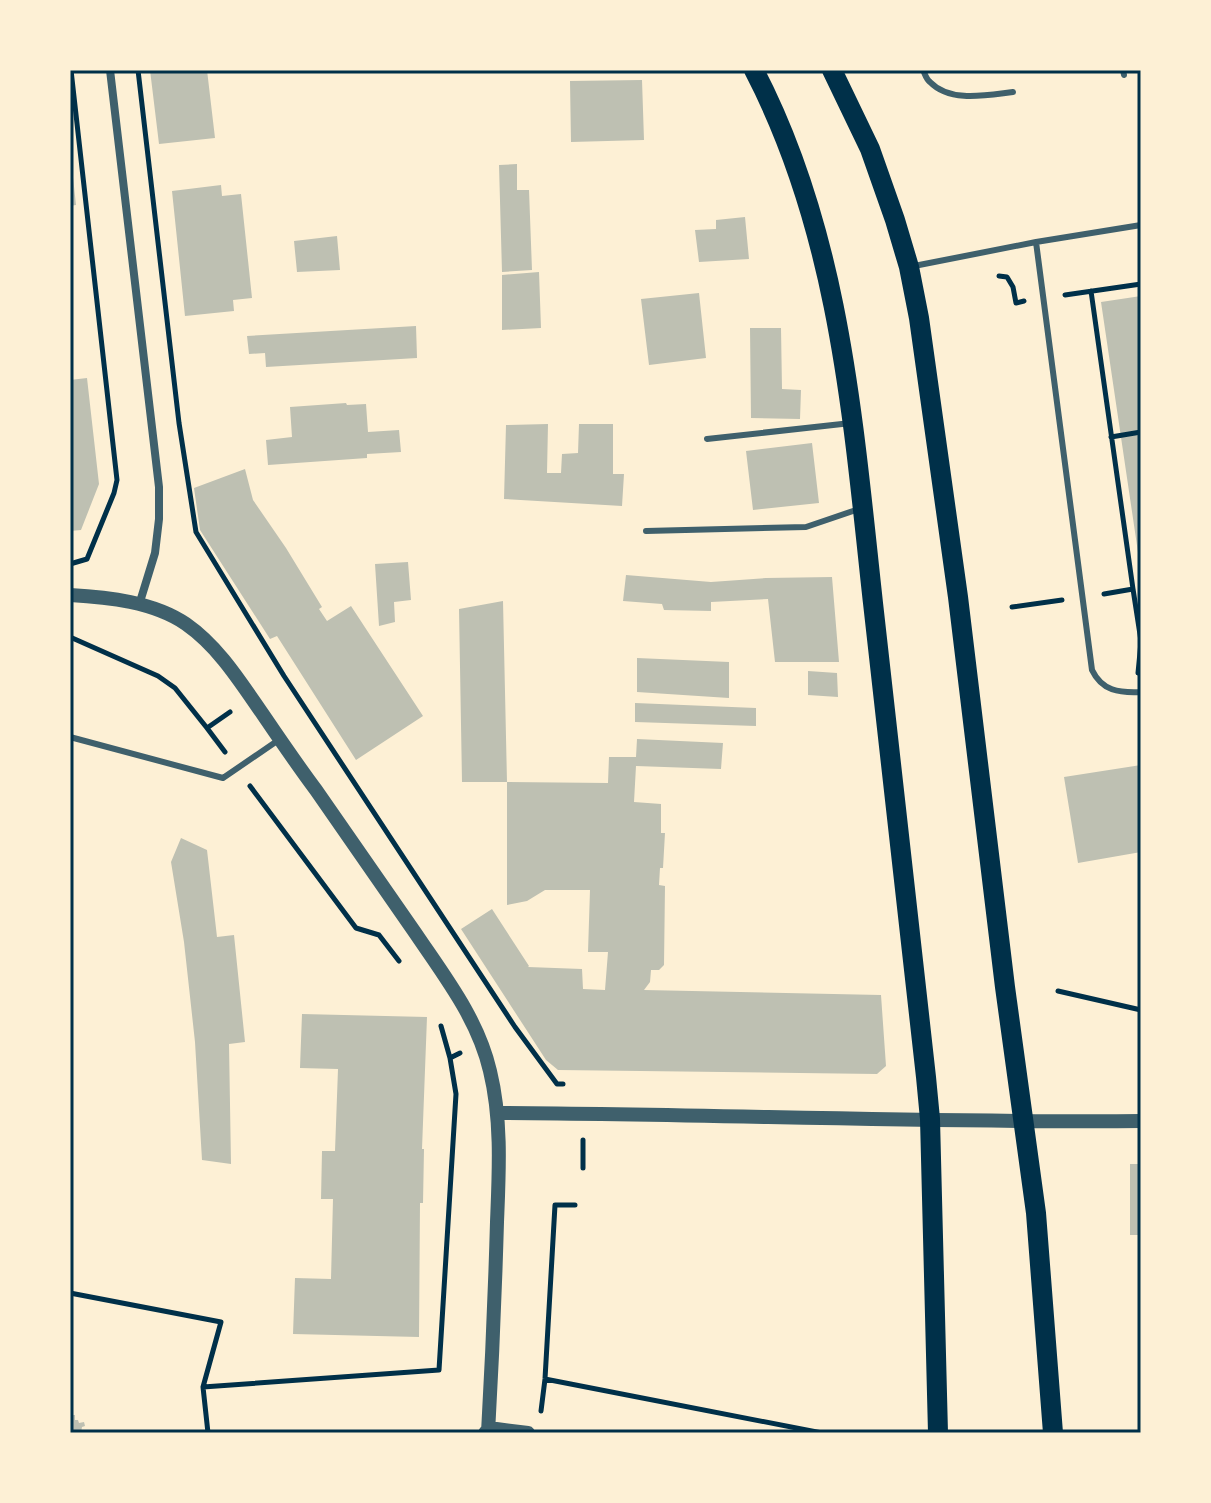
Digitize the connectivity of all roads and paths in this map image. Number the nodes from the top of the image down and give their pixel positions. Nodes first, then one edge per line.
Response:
1 (71, 70) edge
2 (110, 70) edge
3 (138, 70) edge
4 (754, 70) edge
5 (832, 70) edge
6 (923, 70) edge
7 (1013, 92) dead end
8 (1141, 225) edge
9 (1036, 242) junction
10 (909, 267) junction
11 (1091, 291) dead end
12 (852, 423) junction
13 (1141, 432) edge
14 (1111, 437) junction
15 (707, 439) dead end
16 (864, 507) junction
17 (646, 531) dead end
18 (70, 564) edge
19 (1133, 589) dead end
20 (70, 595) edge
21 (139, 605) junction
22 (70, 637) edge
23 (284, 676) junction
24 (1141, 692) edge
25 (251, 697) junction
26 (207, 728) junction
27 (70, 737) edge
28 (280, 739) junction
29 (237, 768) junction
30 (404, 969) dead end
31 (1058, 991) dead end
32 (1141, 1010) edge
33 (438, 1014) dead end
34 (515, 1027) junction
35 (482, 1043) junction
36 (450, 1058) junction
37 (571, 1084) dead end
38 (497, 1113) junction
39 (930, 1119) junction
40 (1141, 1121) edge
41 (1023, 1122) junction
42 (575, 1205) dead end
43 (70, 1293) edge
44 (545, 1379) junction
45 (203, 1387) junction
46 (540, 1420) dead end
47 (487, 1431) edge
48 (208, 1433) edge
49 (528, 1433) edge
50 (822, 1433) edge
51 (938, 1433) edge
52 (1053, 1433) edge

1 - 18 path
2 - 21 street
3 - 23 path
4 - 12 main road
5 - 10 main road
6 - 7 lane
8 - 9 lane
9 - 10 lane
9 - 24 lane
10 - 41 main road
11 - 14 path
12 - 15 lane
12 - 16 main road
13 - 14 path
14 - 19 path
16 - 17 lane
16 - 39 main road
20 - 21 street
21 - 25 street
22 - 26 path
23 - 25 path
23 - 34 path
25 - 26 path
25 - 28 street
26 - 29 path
27 - 29 lane
28 - 29 lane
28 - 35 street
29 - 30 path
31 - 32 path
33 - 36 path
34 - 35 path
34 - 37 path
35 - 36 path
35 - 38 street
36 - 45 path
38 - 39 street
38 - 47 street
39 - 41 street
39 - 51 main road
40 - 41 street
41 - 52 main road
42 - 44 path
43 - 45 path
44 - 46 path
44 - 50 path
45 - 48 path
47 - 49 street

